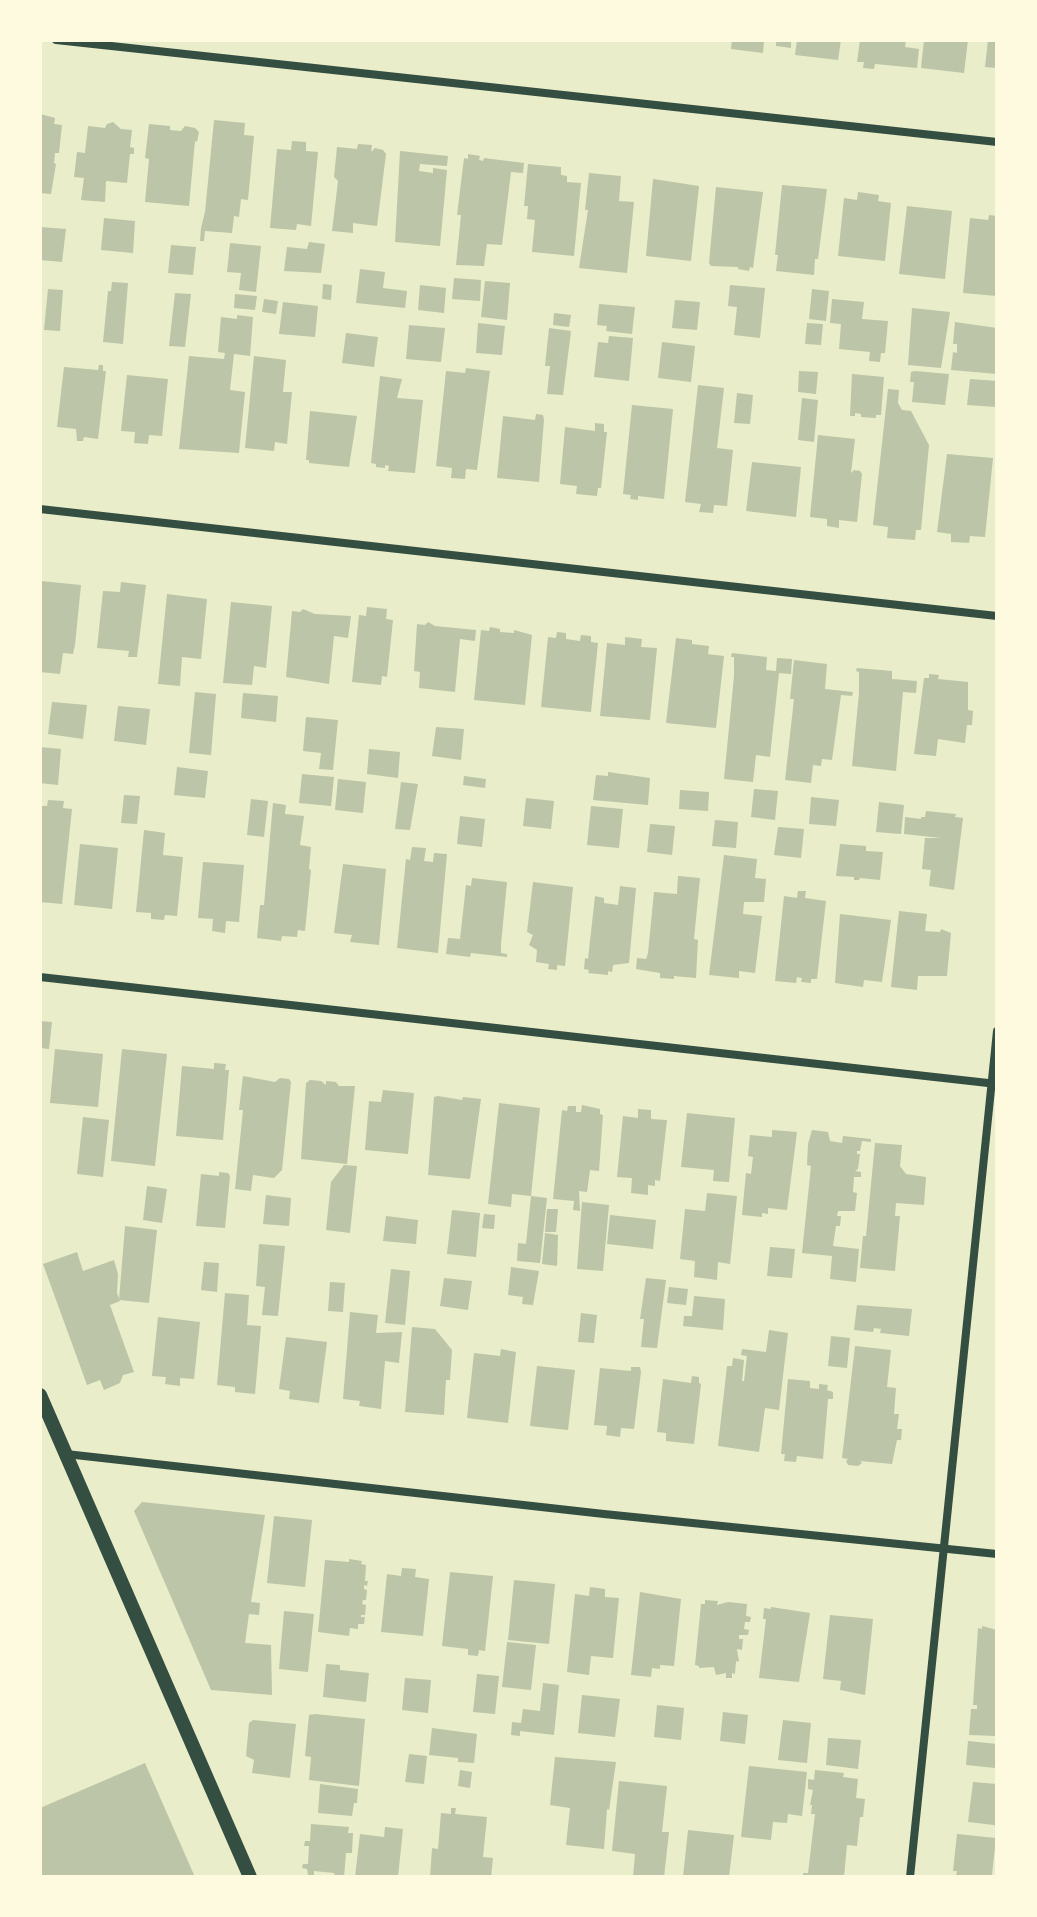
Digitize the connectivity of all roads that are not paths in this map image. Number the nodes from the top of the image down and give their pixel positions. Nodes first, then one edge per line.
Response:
1 (56, 40) edge
2 (997, 142) edge
3 (40, 509) edge
4 (997, 616) edge
5 (40, 977) edge
6 (997, 1031) edge
7 (994, 1084) edge
8 (40, 1395) edge
9 (65, 1454) junction
10 (943, 1548) junction
11 (997, 1554) edge
12 (250, 1877) edge
13 (910, 1877) edge

1 - 2 street
3 - 4 street
5 - 7 street
6 - 7 street
7 - 10 street
8 - 9 street
9 - 10 street
9 - 12 street
10 - 11 street
10 - 13 street

